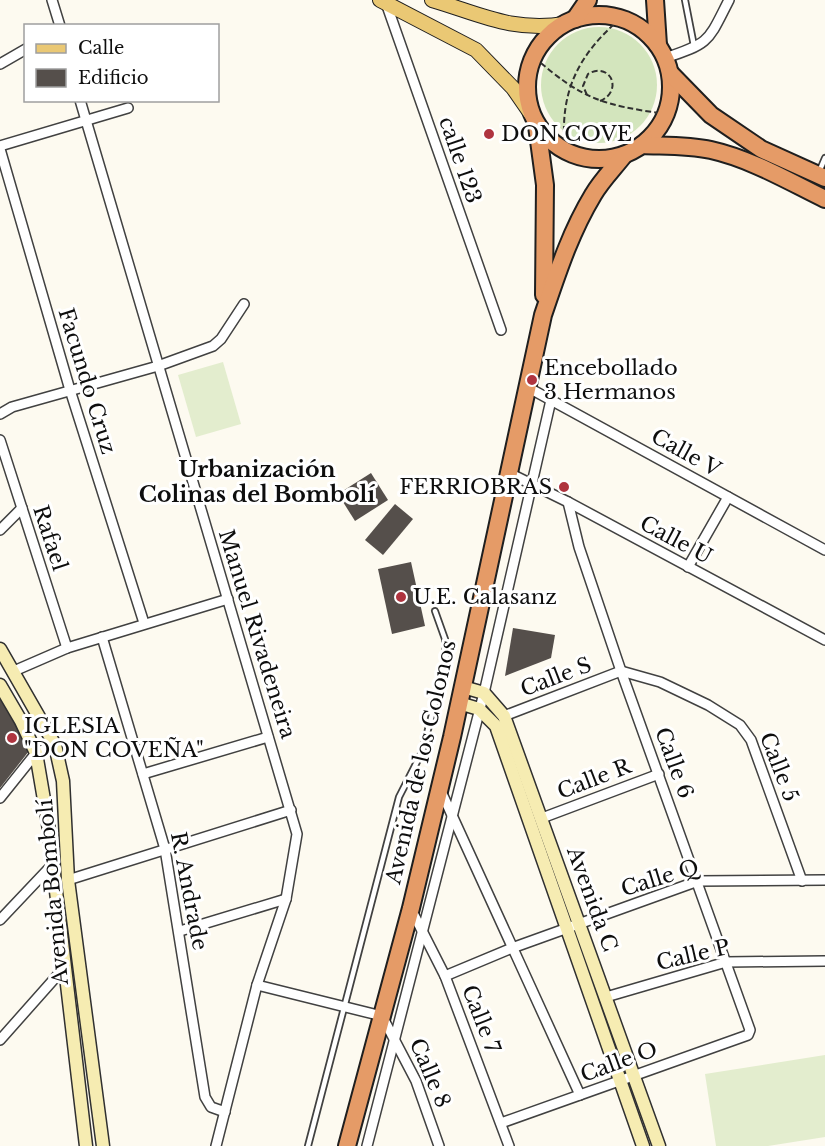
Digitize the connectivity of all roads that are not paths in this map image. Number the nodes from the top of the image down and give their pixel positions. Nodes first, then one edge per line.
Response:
1 (52, 0) edge
2 (432, 0) edge
3 (588, 0) edge
4 (655, 0) edge
5 (685, 0) edge
6 (729, 0) edge
7 (383, 1) edge
8 (570, 21) junction
9 (59, 24) edge
10 (694, 49) junction
11 (24, 50) edge
12 (665, 59) junction
13 (0, 64) edge
14 (81, 102) edge
15 (128, 108) dead end
16 (534, 120) junction
17 (86, 121) junction
18 (642, 145) junction
19 (0, 147) edge
20 (624, 155) junction
21 (825, 158) edge
22 (821, 176) edge
23 (825, 199) edge
24 (244, 304) dead end
25 (543, 315) junction
26 (501, 330) dead end
27 (158, 366) junction
28 (529, 388) junction
29 (70, 390) junction
30 (551, 400) junction
31 (0, 414) edge
32 (0, 440) edge
33 (509, 473) junction
34 (531, 484) junction
35 (728, 497) junction
36 (568, 502) junction
37 (22, 508) junction
38 (0, 530) edge
39 (825, 550) edge
40 (688, 567) junction
41 (228, 599) junction
42 (435, 611) dead end
43 (144, 623) junction
44 (102, 637) junction
45 (825, 640) edge
46 (67, 648) junction
47 (0, 649) edge
48 (14, 671) junction
49 (621, 671) junction
50 (0, 686) edge
51 (484, 693) junction
52 (461, 695) junction
53 (479, 709) junction
54 (504, 716) junction
55 (268, 737) junction
56 (55, 745) junction
57 (36, 753) junction
58 (144, 774) junction
59 (659, 774) junction
60 (440, 789) junction
61 (0, 798) edge
62 (291, 810) junction
63 (453, 813) junction
64 (542, 818) junction
65 (165, 849) junction
66 (52, 865) junction
67 (68, 880) junction
68 (825, 880) edge
69 (698, 881) junction
70 (802, 881) junction
71 (286, 899) junction
72 (411, 908) junction
73 (0, 920) edge
74 (580, 923) junction
75 (566, 928) junction
76 (180, 931) junction
77 (423, 933) junction
78 (512, 948) junction
79 (825, 961) edge
80 (726, 962) junction
81 (63, 969) junction
82 (445, 976) junction
83 (257, 985) junction
84 (606, 996) junction
85 (344, 1007) junction
86 (382, 1016) junction
87 (748, 1035) joint
88 (395, 1036) junction
89 (0, 1040) edge
90 (634, 1076) junction
91 (620, 1081) junction
92 (580, 1095) junction
93 (225, 1112) junction
94 (501, 1123) junction
95 (85, 1146) edge
96 (102, 1146) edge
97 (216, 1146) edge
98 (308, 1146) edge
99 (347, 1146) edge
100 (368, 1146) edge
101 (439, 1146) edge
102 (509, 1146) edge
103 (642, 1146) edge
104 (658, 1146) edge

1 - 9 street
2 - 8 main road
3 - 8 highway
4 - 12 highway
5 - 10 lane
6 - 10 street
7 - 16 main road
7 - 26 street, calle 123
8 - 12 highway
8 - 16 highway, Avenida de los Colonos
10 - 12 street
11 - 13 street
12 - 18 highway
12 - 22 highway
14 - 17 street, Manuel Rivadeneira
15 - 17 street
16 - 20 highway
16 - 25 highway, Avenida de los Colonos
17 - 19 street
17 - 27 street, Manuel Rivadeneira
18 - 20 highway
18 - 23 highway
19 - 29 street, Facundo Cruz
20 - 25 highway, Avenida de los Colonos
21 - 22 lane
24 - 27 street
25 - 28 highway, Avenida de los Colonos
27 - 29 street
27 - 41 street, Manuel Rivadeneira
28 - 30 street, Calle V
28 - 33 highway, Avenida de los Colonos
29 - 31 street
29 - 43 street, Facundo Cruz
30 - 34 street
30 - 35 street, Calle V
32 - 37 street, Rafael
33 - 34 street, Calle U
33 - 52 highway, Avenida de los Colonos
34 - 36 street, Calle U
34 - 51 street
35 - 39 street, Calle V
35 - 40 street
36 - 40 street, Calle U
36 - 49 street, Calle 6
37 - 38 street
37 - 46 street, Rafael
40 - 45 street, Calle U
41 - 43 street
41 - 55 street, Manuel Rivadeneira
42 - 85 lane
43 - 44 street
44 - 46 street
44 - 58 street, R. Andrade
46 - 48 street
47 - 48 street, Avenida Bombolí
48 - 56 street, Avenida Bombolí
49 - 54 street, Calle S
49 - 59 street, Calle 6
49 - 70 street, Calle 5
50 - 57 street, Avenida Bombolí
51 - 52 street
51 - 53 street
51 - 54 street, Avenida C
52 - 53 street
52 - 60 highway, Avenida de los Colonos
53 - 63 street
53 - 75 street, Avenida C
54 - 64 street, Avenida C
55 - 58 street
55 - 62 street, Manuel Rivadeneira
56 - 57 street
56 - 67 street, Avenida Bombolí
57 - 61 street
57 - 66 street, Avenida Bombolí
58 - 65 street, R. Andrade
59 - 64 street, Calle R
59 - 69 street, Calle 6
60 - 63 street
60 - 72 highway, Avenida de los Colonos
62 - 65 street
62 - 71 street, Manuel Rivadeneira
63 - 77 street
63 - 78 street
64 - 74 street, Avenida C
65 - 67 street
65 - 76 street, R. Andrade
66 - 73 street
66 - 81 street, Avenida Bombolí
67 - 96 street, Avenida Bombolí
68 - 70 street, Calle Q
69 - 70 street, Calle Q
69 - 74 street, Calle Q
69 - 80 street, Calle 6
71 - 76 street
71 - 83 street, Manuel Rivadeneira
72 - 77 street, Calle 7
72 - 86 highway, Avenida de los Colonos
74 - 75 street, Calle Q
74 - 84 street, Avenida C
75 - 78 street, Calle Q
75 - 91 street, Avenida C
76 - 93 street, R. Andrade
77 - 82 street, Calle 7
77 - 88 street
78 - 82 street, Calle Q
78 - 92 street
79 - 80 street, Calle P
80 - 84 street, Calle P
80 - 87 street, Calle 6
81 - 89 street
81 - 95 street, Avenida Bombolí
82 - 94 street, Calle 7
83 - 85 street
83 - 93 street, Manuel Rivadeneira
84 - 90 street, Avenida C
85 - 86 street
85 - 98 lane
86 - 88 street, Calle 8
86 - 99 highway, Avenida de los Colonos
87 - 90 street, Calle O
88 - 100 street
88 - 101 street, Calle 8
90 - 91 street, Calle O
90 - 104 street, Avenida C
91 - 92 street, Calle O
91 - 103 street, Avenida C
92 - 94 street, Calle O
93 - 97 street
94 - 102 street, Calle 7

